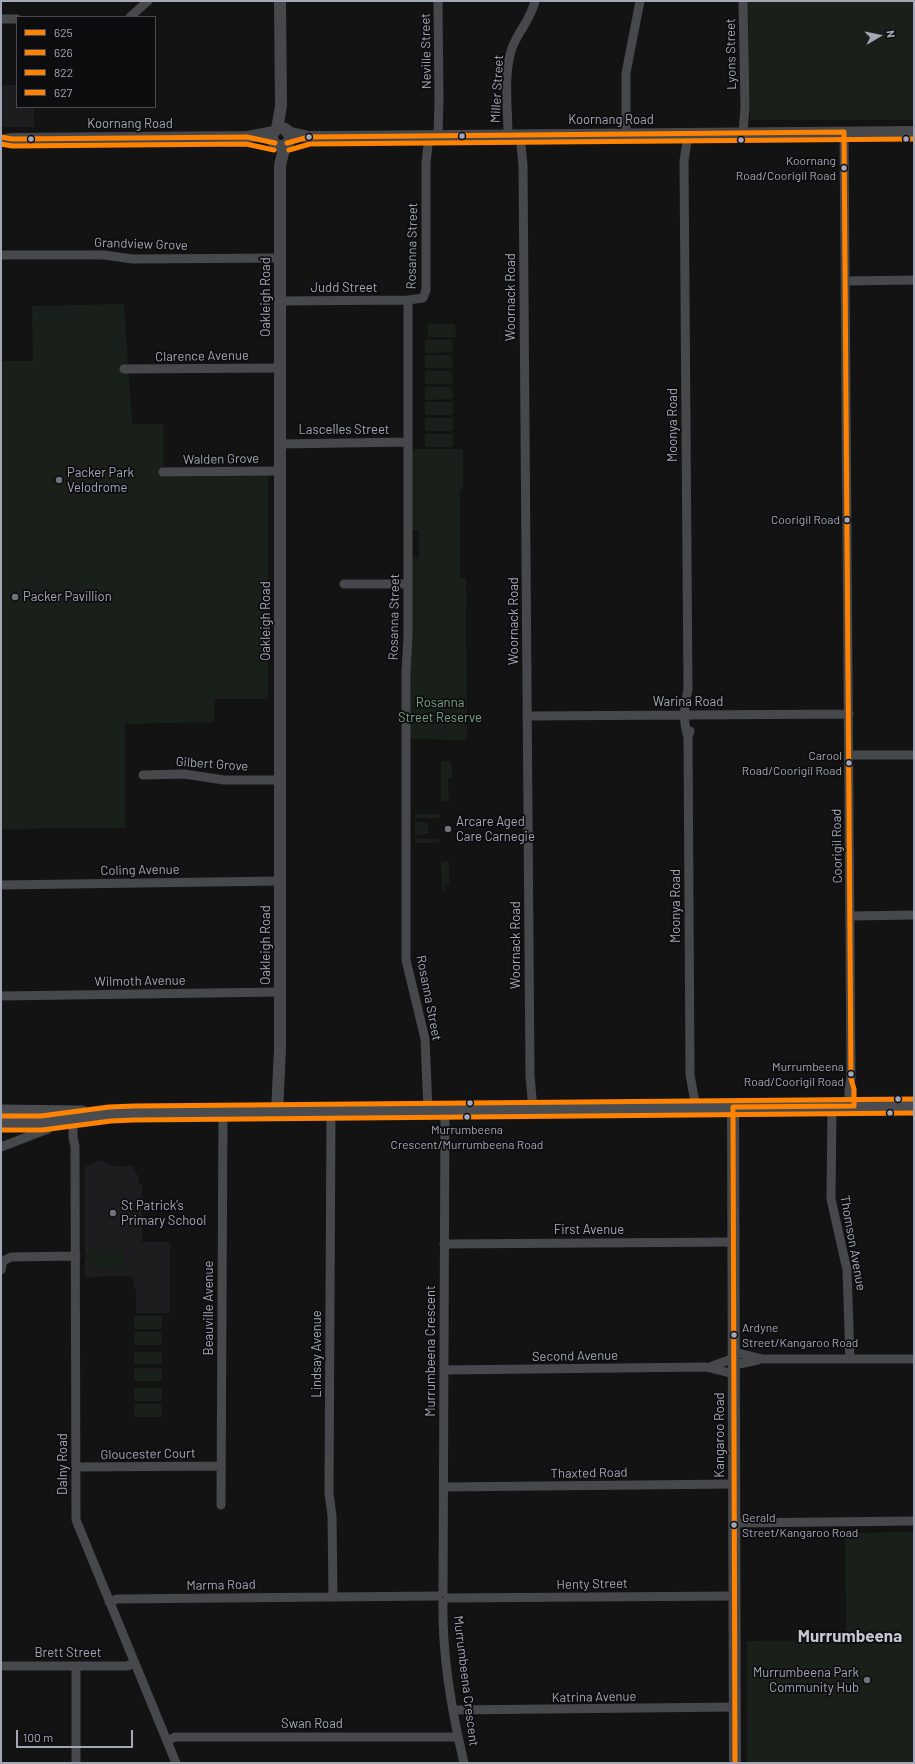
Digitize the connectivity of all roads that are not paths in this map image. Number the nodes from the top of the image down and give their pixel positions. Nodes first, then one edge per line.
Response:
1 (148, 1) edge
2 (280, 1) edge
3 (438, 1) edge
4 (535, 1) edge
5 (640, 1) edge
6 (743, 1) edge
7 (131, 16) edge
8 (16, 18) edge
9 (1, 19) edge
10 (844, 132) junction
11 (914, 132) edge
12 (747, 133) junction
13 (626, 134) junction
14 (684, 134) junction
15 (508, 135) junction
16 (523, 135) junction
17 (433, 136) junction
18 (281, 137) junction
19 (5, 139) edge
20 (1, 256) edge
21 (280, 258) junction
22 (914, 280) edge
23 (846, 281) junction
24 (408, 300) junction
25 (280, 301) junction
26 (280, 368) junction
27 (124, 369) dead end
28 (407, 442) junction
29 (280, 444) junction
30 (280, 471) junction
31 (163, 472) dead end
32 (344, 584) dead end
33 (408, 584) junction
34 (849, 714) junction
35 (688, 715) junction
36 (528, 716) junction
37 (849, 755) junction
38 (914, 755) edge
39 (142, 775) dead end
40 (280, 780) junction
41 (280, 881) junction
42 (1, 885) edge
43 (914, 915) edge
44 (851, 916) junction
45 (280, 992) junction
46 (1, 996) edge
47 (851, 1106) junction
48 (914, 1106) edge
49 (691, 1107) junction
50 (733, 1107) junction
51 (832, 1107) junction
52 (530, 1109) junction
53 (425, 1110) junction
54 (445, 1110) junction
55 (1, 1111) edge
56 (331, 1111) junction
57 (223, 1112) junction
58 (280, 1112) junction
59 (76, 1115) junction
60 (1, 1123) edge
61 (48, 1129) dead end
62 (1, 1147) edge
63 (734, 1242) junction
64 (444, 1244) junction
65 (76, 1256) junction
66 (1, 1270) edge
67 (763, 1359) junction
68 (850, 1359) junction
69 (914, 1359) edge
70 (734, 1362) junction
71 (706, 1368) junction
72 (444, 1370) junction
73 (221, 1466) junction
74 (76, 1467) junction
75 (734, 1484) junction
76 (444, 1487) junction
77 (221, 1504) dead end
78 (914, 1521) edge
79 (735, 1523) junction
80 (333, 1596) junction
81 (735, 1596) junction
82 (443, 1597) junction
83 (109, 1602) junction
84 (135, 1663) junction
85 (1, 1666) edge
86 (76, 1666) junction
87 (735, 1707) junction
88 (454, 1710) junction
89 (458, 1737) junction
90 (167, 1740) junction
91 (76, 1763) edge
92 (176, 1763) edge
93 (464, 1763) edge
94 (735, 1763) edge

1 - 7 street
2 - 18 street, Oakleigh Road
3 - 17 street, Neville Street
4 - 15 street, Miller Street
5 - 13 street
6 - 12 street, Lyons Street
8 - 9 street
10 - 11 street, Koornang Road
10 - 12 street, Koornang Road
10 - 23 street, Coorigil Road
12 - 14 street, Koornang Road
13 - 14 street, Koornang Road
13 - 16 street, Koornang Road
14 - 35 street, Moonya Road
15 - 16 street, Koornang Road
15 - 17 street, Koornang Road
16 - 36 street, Woornack Road
17 - 18 street, Koornang Road
17 - 24 street, Rosanna Street
18 - 19 street, Koornang Road
18 - 21 street, Oakleigh Road
20 - 21 street, Grandview Grove
21 - 25 street, Oakleigh Road
22 - 23 street
23 - 34 street, Coorigil Road
24 - 25 street, Judd Street
24 - 28 street, Rosanna Street
25 - 26 street, Oakleigh Road
26 - 27 street, Clarence Avenue
26 - 29 street, Oakleigh Road
28 - 29 street, Lascelles Street
28 - 33 street, Rosanna Street
29 - 30 street, Oakleigh Road
30 - 31 street, Walden Grove
30 - 40 street, Oakleigh Road
32 - 33 street
33 - 53 street, Rosanna Street
34 - 35 street, Warina Road
34 - 37 street, Coorigil Road
35 - 36 street, Warina Road
35 - 49 street, Moonya Road
36 - 52 street, Woornack Road
37 - 38 street
37 - 44 street, Coorigil Road
39 - 40 street, Gilbert Grove
40 - 41 street, Oakleigh Road
41 - 42 street, Coling Avenue
41 - 45 street, Oakleigh Road
43 - 44 street
44 - 47 street, Coorigil Road
45 - 46 street, Wilmoth Avenue
45 - 58 street, Oakleigh Road
47 - 48 main road
47 - 51 main road
49 - 50 main road
49 - 52 main road
50 - 51 main road
50 - 63 street, Kangaroo Road
51 - 68 street, Thomson Avenue
52 - 54 main road
53 - 54 main road
53 - 56 main road
54 - 64 street, Murrumbeena Crescent
55 - 59 main road
56 - 58 main road
56 - 80 street, Lindsay Avenue
57 - 58 main road
57 - 59 main road
57 - 73 street, Beauville Avenue
59 - 60 main road
59 - 65 street, Dalny Road
61 - 62 street
63 - 64 street, First Avenue
63 - 70 street, Kangaroo Road
64 - 72 street, Murrumbeena Crescent
65 - 66 street
65 - 74 street, Dalny Road
67 - 68 street
67 - 70 street
67 - 70 street
68 - 69 street
70 - 71 street, Second Avenue
70 - 71 street, Second Avenue
70 - 75 street, Kangaroo Road
71 - 72 street, Second Avenue
72 - 76 street, Murrumbeena Crescent
73 - 74 street, Gloucester Court
73 - 77 street, Beauville Avenue
74 - 83 street, Dalny Road
75 - 76 street, Thaxted Road
75 - 79 street, Kangaroo Road
76 - 82 street, Murrumbeena Crescent
78 - 79 street
79 - 81 street, Kangaroo Road
80 - 82 street, Henty Street
80 - 83 street, Marma Road
81 - 82 street, Henty Street
81 - 87 street, Kangaroo Road
82 - 88 street, Murrumbeena Crescent
83 - 84 street, Dalny Road
84 - 86 street, Brett Street
84 - 90 street, Dalny Road
85 - 86 street, Brett Street
86 - 91 street
87 - 88 street, Katrina Avenue
87 - 94 street, Kangaroo Road
88 - 89 street, Murrumbeena Crescent
89 - 90 street, Swan Road
89 - 93 street, Murrumbeena Crescent
90 - 92 street, Dalny Road

